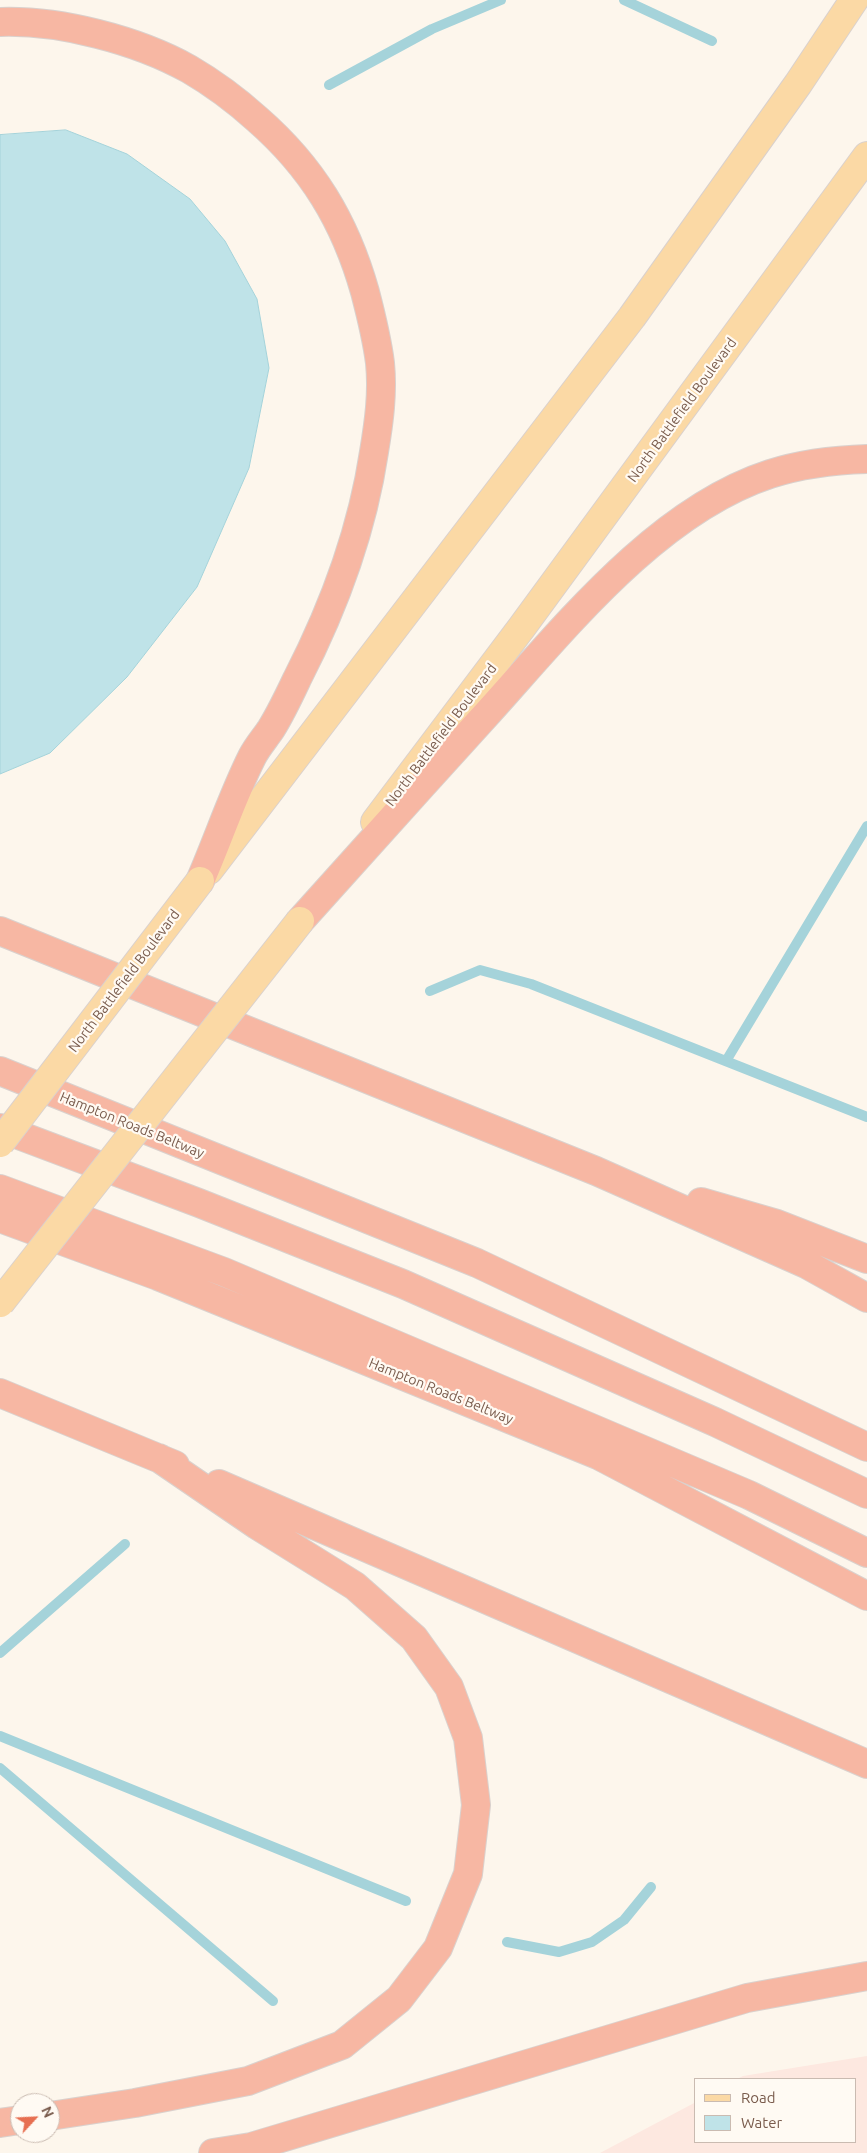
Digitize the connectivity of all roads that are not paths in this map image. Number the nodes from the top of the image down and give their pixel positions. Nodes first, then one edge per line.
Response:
1 (854, 0) edge
2 (0, 22) edge
3 (867, 156) edge
4 (867, 460) edge
5 (200, 881) junction
6 (300, 921) junction
7 (0, 931) edge
8 (0, 1071) edge
9 (0, 1128) edge
10 (0, 1143) edge
11 (596, 1171) junction
12 (0, 1189) edge
13 (0, 1218) edge
14 (867, 1259) edge
15 (867, 1298) edge
16 (0, 1303) edge
17 (0, 1393) edge
18 (867, 1447) edge
19 (159, 1458) junction
20 (867, 1494) edge
21 (867, 1553) edge
22 (867, 1596) edge
23 (867, 1764) edge
24 (867, 1976) edge
25 (60, 2115) edge
26 (213, 2153) edge

1 - 5 main road, North Battlefield Boulevard
2 - 5 highway
3 - 6 main road, North Battlefield Boulevard
4 - 6 highway
5 - 10 main road, North Battlefield Boulevard, bridge
6 - 16 main road, North Battlefield Boulevard, bridge
7 - 11 highway
8 - 18 highway, Hampton Roads Beltway
9 - 20 highway
11 - 14 highway
11 - 15 highway
12 - 21 highway
13 - 22 highway, Hampton Roads Beltway
17 - 19 highway
19 - 23 highway
19 - 25 highway
24 - 26 highway

